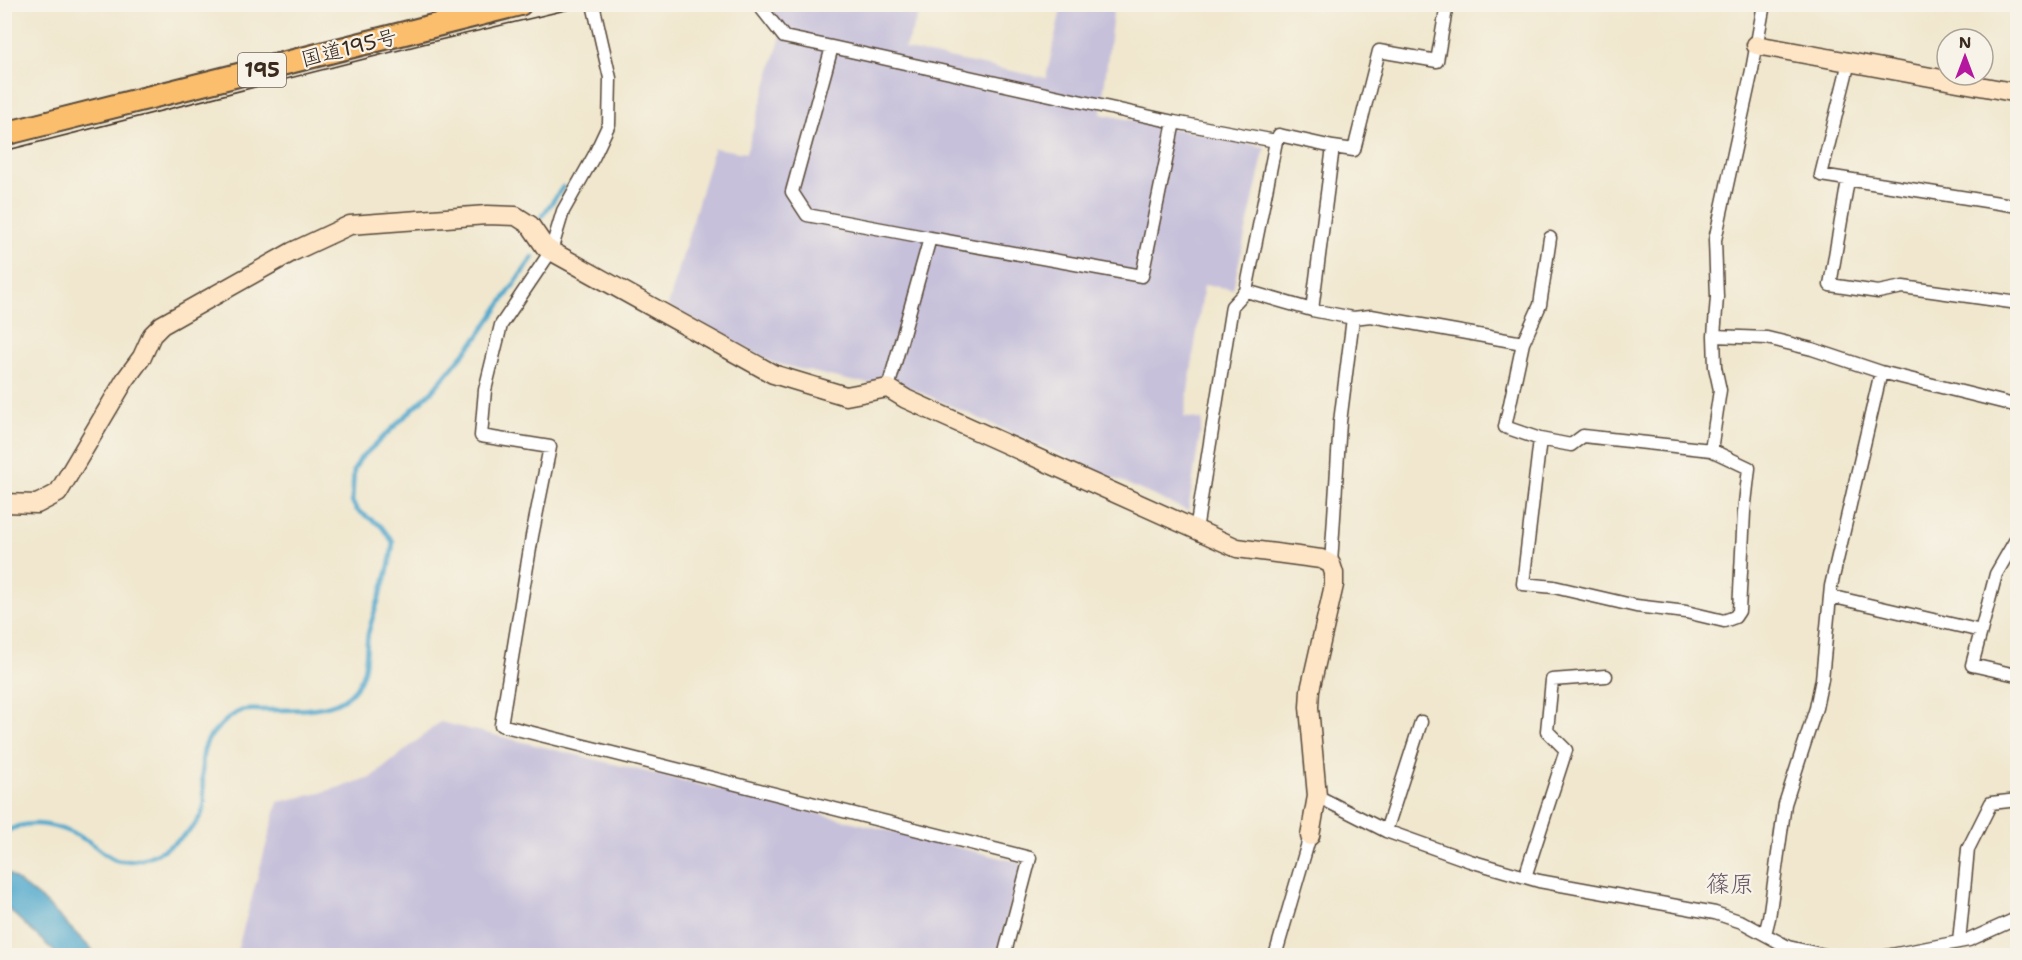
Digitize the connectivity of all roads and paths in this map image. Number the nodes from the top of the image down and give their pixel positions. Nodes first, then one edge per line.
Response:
1 (520, 4) edge
2 (594, 4) edge
3 (758, 4) edge
4 (1447, 4) edge
5 (1764, 4) edge
6 (1756, 45) junction
7 (831, 47) junction
8 (1848, 62) junction
9 (2018, 93) edge
10 (1174, 122) junction
11 (4, 134) edge
12 (1276, 141) junction
13 (1333, 147) junction
14 (1848, 180) junction
15 (2018, 206) edge
16 (930, 238) junction
17 (1550, 238) dead end
18 (551, 251) junction
19 (1246, 291) junction
20 (2018, 303) edge
21 (1312, 310) junction
22 (1353, 318) junction
23 (1714, 336) junction
24 (1523, 343) junction
25 (1881, 372) junction
26 (888, 388) junction
27 (2018, 406) edge
28 (1540, 439) junction
29 (1711, 450) junction
30 (4, 503) edge
31 (1196, 530) junction
32 (2018, 536) edge
33 (1331, 564) junction
34 (1830, 596) junction
35 (1981, 631) junction
36 (2016, 675) dead end
37 (1606, 676) dead end
38 (1421, 722) dead end
39 (1317, 796) junction
40 (2018, 801) edge
41 (1386, 831) junction
42 (1310, 836) joint
43 (1525, 877) junction
44 (2018, 918) edge
45 (1765, 933) junction
46 (1959, 942) junction
47 (1004, 956) edge
48 (1275, 956) edge
49 (1829, 956) edge
50 (1886, 956) edge

1 - 11 highway, 国道195号 / 195
2 - 18 street
3 - 7 street
4 - 13 street
5 - 6 street
6 - 8 street
6 - 23 street
7 - 10 street
7 - 16 street
8 - 9 street
8 - 14 street
10 - 12 street
10 - 16 street
12 - 13 street
12 - 19 street
13 - 21 street
14 - 15 street
14 - 20 street
16 - 26 street
17 - 24 street
18 - 26 street
18 - 30 street
18 - 47 street
19 - 21 street
19 - 31 street
21 - 22 street
22 - 24 street
22 - 33 street
23 - 25 street
23 - 29 street
24 - 28 street
25 - 27 street
25 - 34 street
26 - 31 street
28 - 29 street
28 - 29 street
31 - 33 street
32 - 35 street
33 - 39 street
34 - 35 street
34 - 45 street
35 - 36 street
37 - 43 street
38 - 41 street
39 - 41 street
39 - 42 street
40 - 46 street
41 - 43 street
42 - 48 street
43 - 45 street
44 - 46 street
45 - 49 street
46 - 50 street

